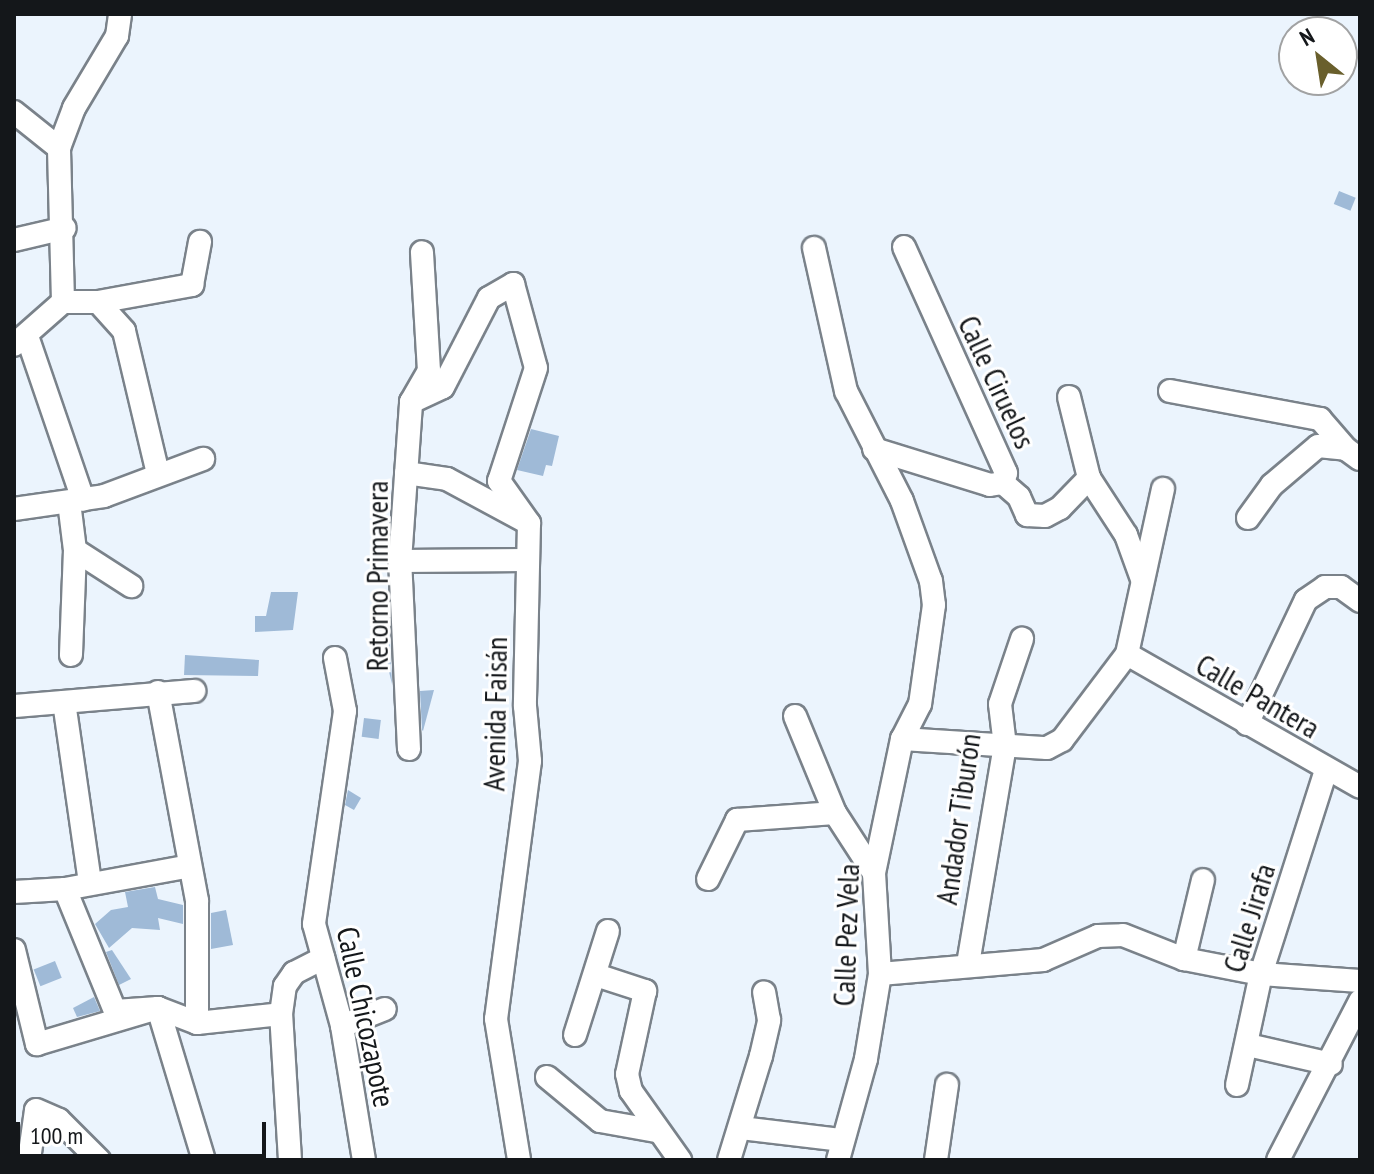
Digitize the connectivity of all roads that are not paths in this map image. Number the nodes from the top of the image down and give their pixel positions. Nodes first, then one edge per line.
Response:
1 (120, 14) edge
2 (14, 111) edge
3 (59, 148) junction
4 (65, 228) junction
5 (14, 240) edge
6 (200, 242) dead end
7 (904, 247) dead end
8 (814, 248) dead end
9 (422, 252) dead end
10 (63, 302) junction
11 (98, 302) junction
12 (20, 340) edge
13 (1170, 391) dead end
14 (1069, 397) dead end
15 (411, 402) junction
16 (874, 449) junction
17 (1353, 454) edge
18 (203, 459) dead end
19 (406, 473) junction
20 (158, 474) junction
21 (1089, 478) junction
22 (1003, 483) junction
23 (1163, 489) dead end
24 (76, 501) junction
25 (14, 509) edge
26 (1248, 518) dead end
27 (529, 523) junction
28 (75, 550) junction
29 (527, 560) junction
30 (400, 561) junction
31 (1142, 581) junction
32 (131, 586) dead end
33 (1360, 601) edge
34 (1022, 639) dead end
35 (1127, 654) junction
36 (71, 655) dead end
37 (335, 658) dead end
38 (194, 691) dead end
39 (158, 692) junction
40 (64, 702) junction
41 (14, 706) edge
42 (795, 716) dead end
43 (1247, 724) junction
44 (902, 739) junction
45 (1005, 746) junction
46 (409, 749) dead end
47 (1326, 770) junction
48 (1360, 787) edge
49 (835, 813) junction
50 (190, 866) junction
51 (874, 873) junction
52 (708, 879) dead end
53 (1203, 880) dead end
54 (90, 883) junction
55 (65, 889) junction
56 (14, 892) edge
57 (608, 931) dead end
58 (14, 950) edge
59 (323, 958) junction
60 (1184, 959) junction
61 (968, 964) junction
62 (880, 974) junction
63 (1261, 974) junction
64 (596, 975) junction
65 (1360, 981) edge
66 (764, 992) dead end
67 (1360, 1001) edge
68 (158, 1008) junction
69 (385, 1009) dead end
70 (281, 1014) junction
71 (197, 1023) junction
72 (342, 1026) junction
73 (575, 1035) dead end
74 (1248, 1045) junction
75 (1331, 1064) junction
76 (547, 1077) dead end
77 (947, 1085) dead end
78 (1237, 1085) dead end
79 (741, 1128) junction
80 (657, 1131) junction
81 (840, 1150) edge
82 (29, 1160) edge
83 (99, 1160) edge
84 (204, 1160) edge
85 (290, 1160) edge
86 (364, 1160) edge
87 (519, 1160) edge
88 (680, 1160) edge
89 (729, 1160) edge
90 (936, 1160) edge
91 (1278, 1160) edge

1 - 3 street
2 - 3 street
3 - 4 street
4 - 5 street
4 - 10 street
6 - 11 street
7 - 22 street, Calle Ciruelos
8 - 16 street, Calle Pez Vela
9 - 15 street
10 - 11 street
10 - 12 street
11 - 20 street
12 - 24 street
13 - 17 street
14 - 21 street
15 - 19 street, Retorno Primavera
15 - 27 street
16 - 22 street
16 - 44 street, Calle Pez Vela
17 - 26 street
18 - 20 street
19 - 27 street
19 - 30 street, Retorno Primavera
20 - 24 street
21 - 22 street
21 - 31 street
23 - 31 street
24 - 25 street
24 - 28 street
27 - 29 street, Avenida Faisán
28 - 32 street
28 - 36 street
29 - 30 street
29 - 87 street, Avenida Faisán
30 - 46 street, Retorno Primavera
31 - 35 street
33 - 43 street
34 - 45 street, Andador Tiburón
35 - 43 street, Calle Pantera
35 - 45 street
37 - 59 street, Calle Chicozapote
38 - 39 street
39 - 40 street
39 - 50 street
40 - 41 street
40 - 54 street
42 - 49 street
43 - 47 street, Calle Pantera
44 - 45 street
44 - 51 street, Calle Pez Vela
45 - 61 street, Andador Tiburón
47 - 48 street, Calle Pantera
47 - 63 street, Calle Jirafa
49 - 51 street
49 - 52 street
50 - 54 street
50 - 71 street
51 - 62 street, Calle Pez Vela
53 - 60 street
54 - 55 street
55 - 56 street
55 - 68 street
57 - 64 street
58 - 68 street
59 - 70 street
59 - 72 street, Calle Chicozapote
60 - 61 street
60 - 63 street
61 - 62 street
62 - 81 street, Calle Pez Vela
63 - 65 street
63 - 74 street, Calle Jirafa
64 - 73 street
64 - 80 street
66 - 79 street
67 - 75 street
68 - 71 street
68 - 84 street
69 - 72 street
70 - 71 street
70 - 85 street
72 - 86 street, Calle Chicozapote
74 - 75 street
74 - 78 street, Calle Jirafa
75 - 91 street
76 - 80 street
77 - 90 street
79 - 81 street
79 - 89 street
80 - 88 street
82 - 83 street

